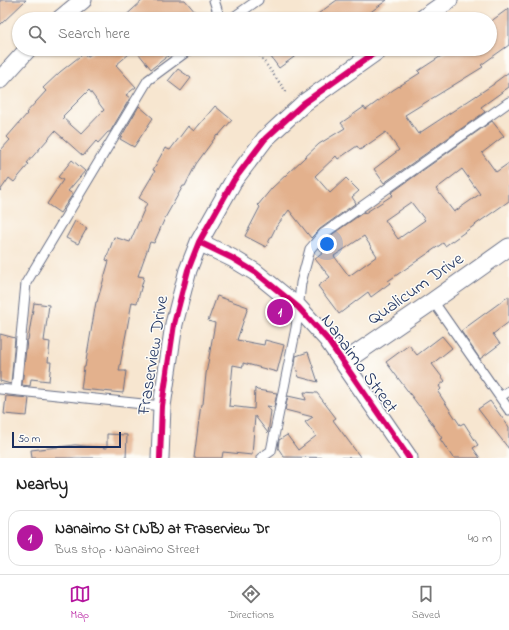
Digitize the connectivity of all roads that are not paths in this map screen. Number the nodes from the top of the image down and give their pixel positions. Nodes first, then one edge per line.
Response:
1 (83, 0) edge
2 (214, 0) edge
3 (258, 0) edge
4 (449, 0) edge
5 (68, 12) edge
6 (218, 12) edge
7 (241, 12) edge
8 (432, 12) edge
9 (22, 56) edge
10 (181, 56) edge
11 (370, 56) edge
12 (0, 80) edge
13 (509, 102) edge
14 (199, 242) junction
15 (509, 247) edge
16 (433, 301) junction
17 (298, 307) junction
18 (344, 362) junction
19 (0, 389) edge
20 (16, 390) junction
21 (509, 391) edge
22 (500, 397) junction
23 (162, 406) junction
24 (509, 410) edge
25 (273, 455) edge
26 (160, 458) edge
27 (261, 458) edge
28 (409, 458) edge

1 - 5 street
2 - 6 lane
3 - 7 lane
4 - 8 street
9 - 12 street
10 - 20 lane
11 - 14 street, Fraserview Drive
13 - 17 lane
14 - 17 street, Nanaimo Street
14 - 23 street, Fraserview Drive
15 - 16 street, Qualicum Drive
16 - 18 street, Qualicum Drive
16 - 22 lane
17 - 18 street, Nanaimo Street
17 - 25 lane
18 - 28 street, Nanaimo Street
19 - 20 lane
20 - 23 lane
21 - 22 lane
22 - 24 lane
23 - 26 street, Fraserview Drive
25 - 27 lane

